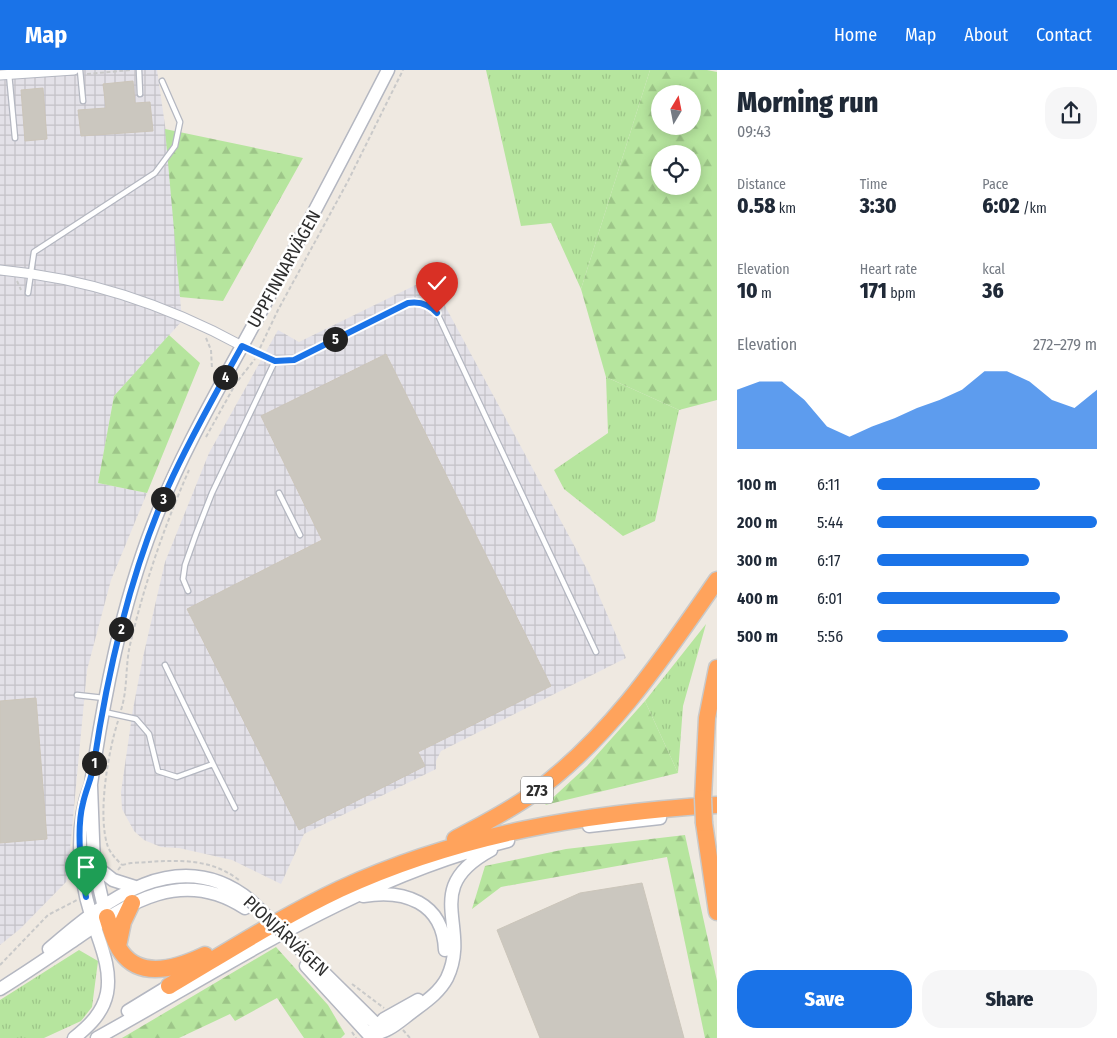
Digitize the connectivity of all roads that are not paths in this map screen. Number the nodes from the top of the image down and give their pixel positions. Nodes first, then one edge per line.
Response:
1 (72, 70) edge
2 (80, 70) edge
3 (139, 70) edge
4 (388, 70) edge
5 (4, 75) edge
6 (162, 81) dead end
7 (140, 94) dead end
8 (83, 101) dead end
9 (15, 138) dead end
10 (0, 270) edge
11 (31, 273) junction
12 (28, 293) dead end
13 (242, 346) junction
14 (275, 361) junction
15 (279, 493) dead end
16 (300, 535) dead end
17 (717, 580) edge
18 (188, 591) dead end
19 (596, 652) dead end
20 (165, 665) dead end
21 (717, 668) edge
22 (78, 695) dead end
23 (105, 698) junction
24 (102, 712) junction
25 (213, 764) junction
26 (91, 784) junction
27 (710, 802) edge
28 (235, 808) dead end
29 (660, 818) joint
30 (710, 819) edge
31 (506, 842) junction
32 (422, 856) junction
33 (94, 865) junction
34 (135, 887) junction
35 (348, 898) junction
36 (132, 903) junction
37 (248, 905) junction
38 (717, 912) edge
39 (90, 913) junction
40 (101, 916) junction
41 (269, 928) junction
42 (118, 946) junction
43 (303, 957) junction
44 (39, 963) junction
45 (169, 986) joint
46 (0, 988) edge
47 (395, 1019) junction
48 (384, 1032) edge
49 (368, 1037) edge
50 (74, 1038) edge
51 (78, 1038) edge
52 (97, 1038) edge

1 - 5 street
2 - 8 lane
3 - 7 lane
4 - 13 main road, UPPFINNARVÄGEN
5 - 9 lane
6 - 11 lane
10 - 11 street
11 - 12 lane
11 - 13 street
13 - 14 lane
13 - 23 main road, UPPFINNARVÄGEN
14 - 18 lane
14 - 19 lane
15 - 16 lane
17 - 32 highway, 273
20 - 25 lane
21 - 27 highway
22 - 23 lane
23 - 24 main road, UPPFINNARVÄGEN
24 - 25 lane
24 - 26 main road, UPPFINNARVÄGEN
25 - 28 lane
26 - 33 main road, UPPFINNARVÄGEN
26 - 39 main road, UPPFINNARVÄGEN
27 - 30 highway, bridge
27 - 32 highway
29 - 30 highway
29 - 31 main road
30 - 38 highway
31 - 35 main road
31 - 47 main road
32 - 41 highway, 273
33 - 34 main road
33 - 40 main road, UPPFINNARVÄGEN
34 - 37 main road, PIONJÄRVÄGEN
34 - 40 main road, PIONJÄRVÄGEN
35 - 47 main road
35 - 52 main road
36 - 37 main road, PIONJÄRVÄGEN
36 - 40 main road, PIONJÄRVÄGEN
36 - 42 highway
37 - 43 main road, PIONJÄRVÄGEN
39 - 40 main road, UPPFINNARVÄGEN
39 - 44 main road, PIONJÄRVÄGEN
40 - 42 highway
40 - 44 main road, PIONJÄRVÄGEN
40 - 50 main road
41 - 42 highway
41 - 45 highway, 273
43 - 48 main road, PIONJÄRVÄGEN
43 - 49 main road, PIONJÄRVÄGEN
44 - 46 main road, PIONJÄRVÄGEN
45 - 51 main road, 273
47 - 48 main road
48 - 49 main road

